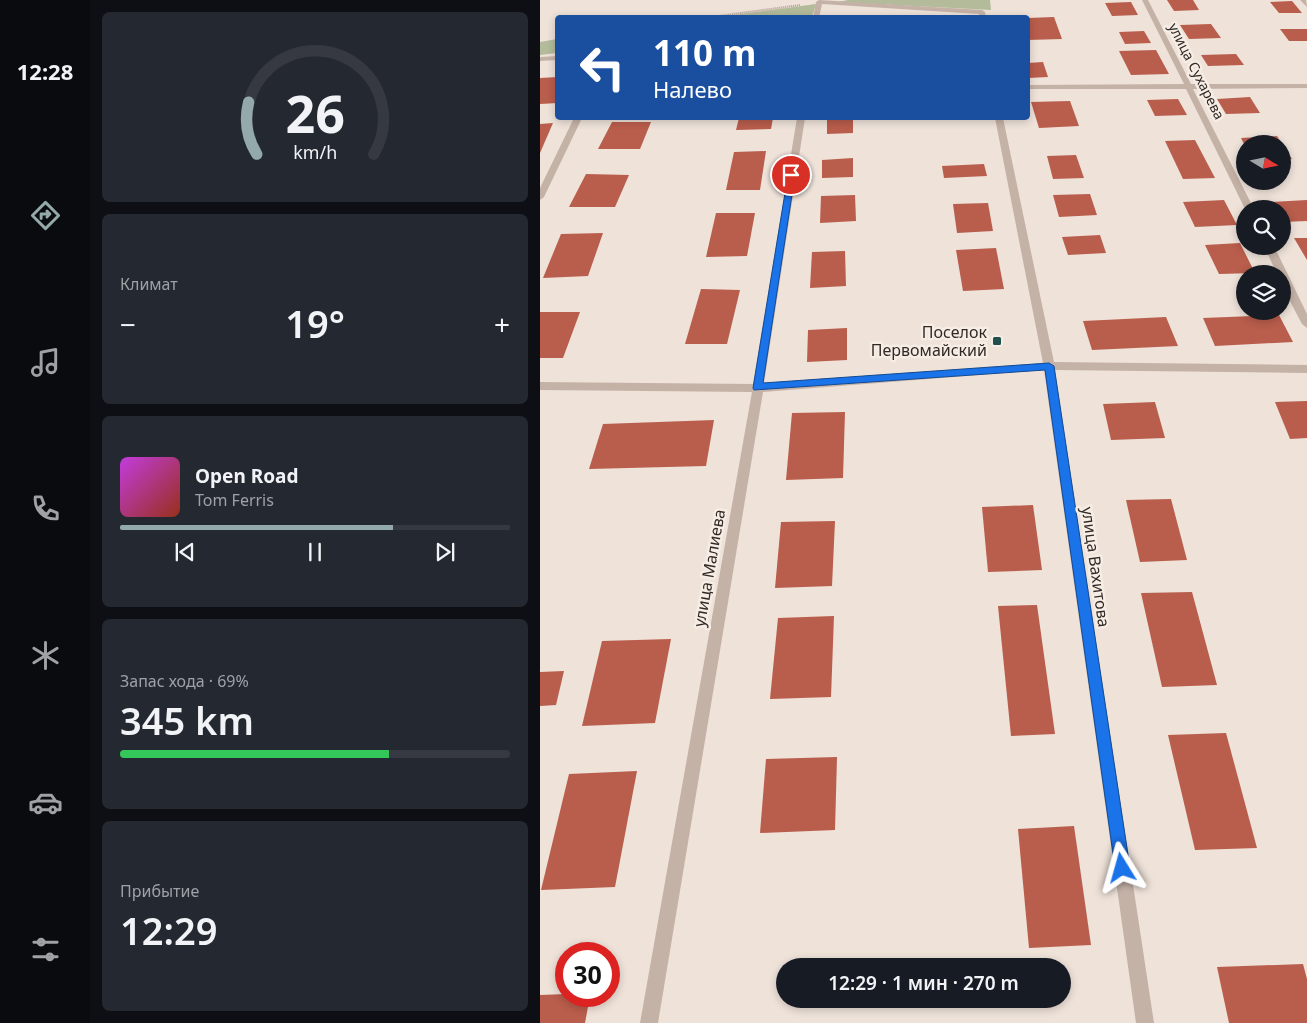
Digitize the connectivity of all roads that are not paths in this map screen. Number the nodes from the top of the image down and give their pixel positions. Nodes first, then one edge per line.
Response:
1 (1144, 0) edge
2 (1303, 0) edge
3 (1307, 5) edge
4 (817, 15) edge
5 (982, 15) edge
6 (555, 58) edge
7 (540, 59) edge
8 (1190, 86) junction
9 (1307, 86) edge
10 (1030, 87) edge
11 (577, 120) edge
12 (800, 120) edge
13 (1000, 120) edge
14 (540, 197) edge
15 (1246, 200) edge
16 (1291, 292) edge
17 (1307, 324) edge
18 (1049, 366) junction
19 (1307, 369) edge
20 (540, 386) edge
21 (758, 388) junction
22 (649, 1023) edge
23 (1145, 1023) edge

1 - 8 street, улица Сухарева
2 - 3 street
4 - 5 street
6 - 7 street
8 - 9 street
8 - 10 street
8 - 15 street, улица Сухарева
11 - 14 street
12 - 21 street, улица Малиева
13 - 18 street, улица Вахитова
16 - 17 street
18 - 19 street
18 - 21 street
18 - 23 street, улица Вахитова
20 - 21 street
21 - 22 street, улица Малиева

